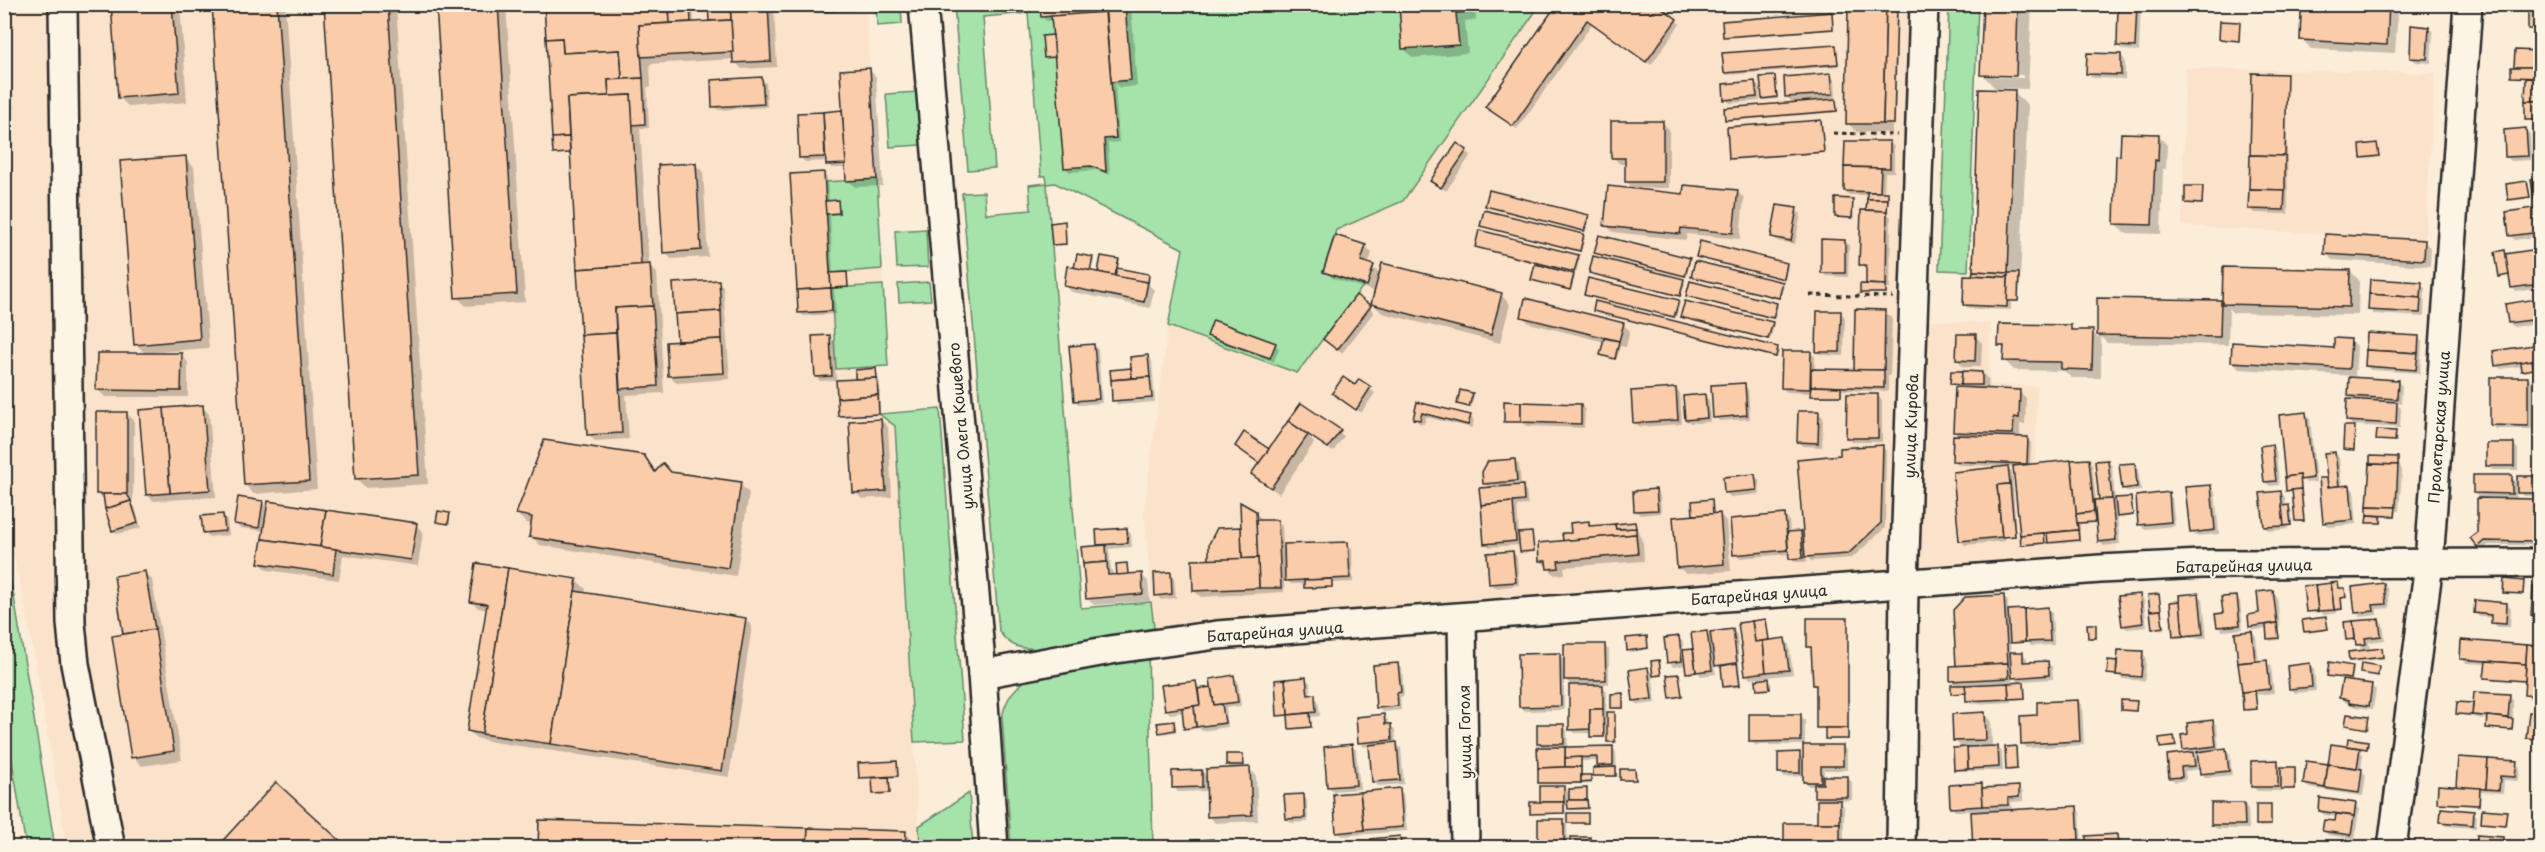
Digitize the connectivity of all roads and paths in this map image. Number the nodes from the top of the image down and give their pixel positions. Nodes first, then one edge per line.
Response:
1 (63, 4) edge
2 (923, 4) edge
3 (1924, 4) edge
4 (2468, 4) edge
5 (1833, 133) dead end
6 (1920, 135) junction
7 (1810, 296) dead end
8 (1914, 297) junction
9 (2429, 563) junction
10 (2541, 563) edge
11 (1904, 583) junction
12 (1462, 617) junction
13 (982, 674) junction
14 (111, 848) edge
15 (994, 848) edge
16 (1466, 848) edge
17 (1901, 848) edge
18 (2392, 848) edge

1 - 14 street
2 - 13 street, улица Олега Кошевого
3 - 6 street, улица Кирова
4 - 9 street, Пролетарская улица
5 - 6 path
6 - 8 street, улица Кирова
7 - 8 path
8 - 11 street, улица Кирова
9 - 10 street, Батарейная улица
9 - 11 street, Батарейная улица
9 - 18 street, Пролетарская улица
11 - 12 street, Батарейная улица
11 - 17 street, улица Кирова
12 - 13 street, Батарейная улица
12 - 16 street, улица Гоголя
13 - 15 street, улица Олега Кошевого

